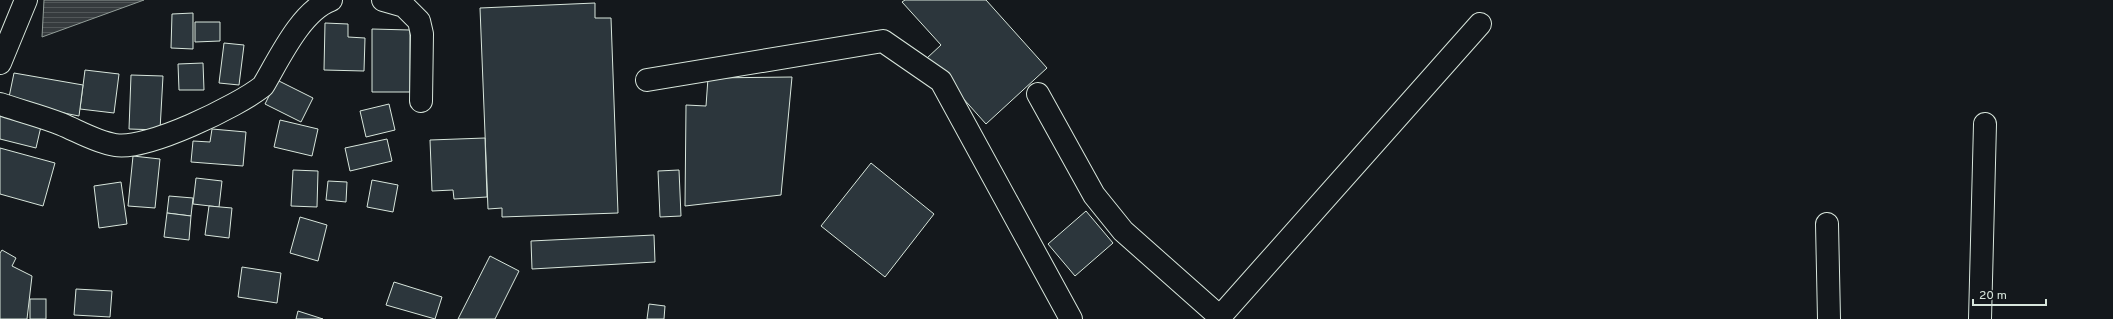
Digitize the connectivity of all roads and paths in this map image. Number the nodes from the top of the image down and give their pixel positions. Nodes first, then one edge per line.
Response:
1 (26, 0) edge
2 (331, 0) edge
3 (383, 0) edge
4 (1480, 24) dead end
5 (0, 63) edge
6 (647, 80) dead end
7 (1038, 94) dead end
8 (421, 101) dead end
9 (0, 104) edge
10 (1985, 124) dead end
11 (1827, 224) dead end
12 (1219, 318) edge
13 (1071, 319) edge
14 (1829, 319) edge
15 (1980, 319) edge

1 - 5 street
2 - 9 street
3 - 8 street
4 - 12 street
6 - 13 street
7 - 12 street
10 - 15 street
11 - 14 street

